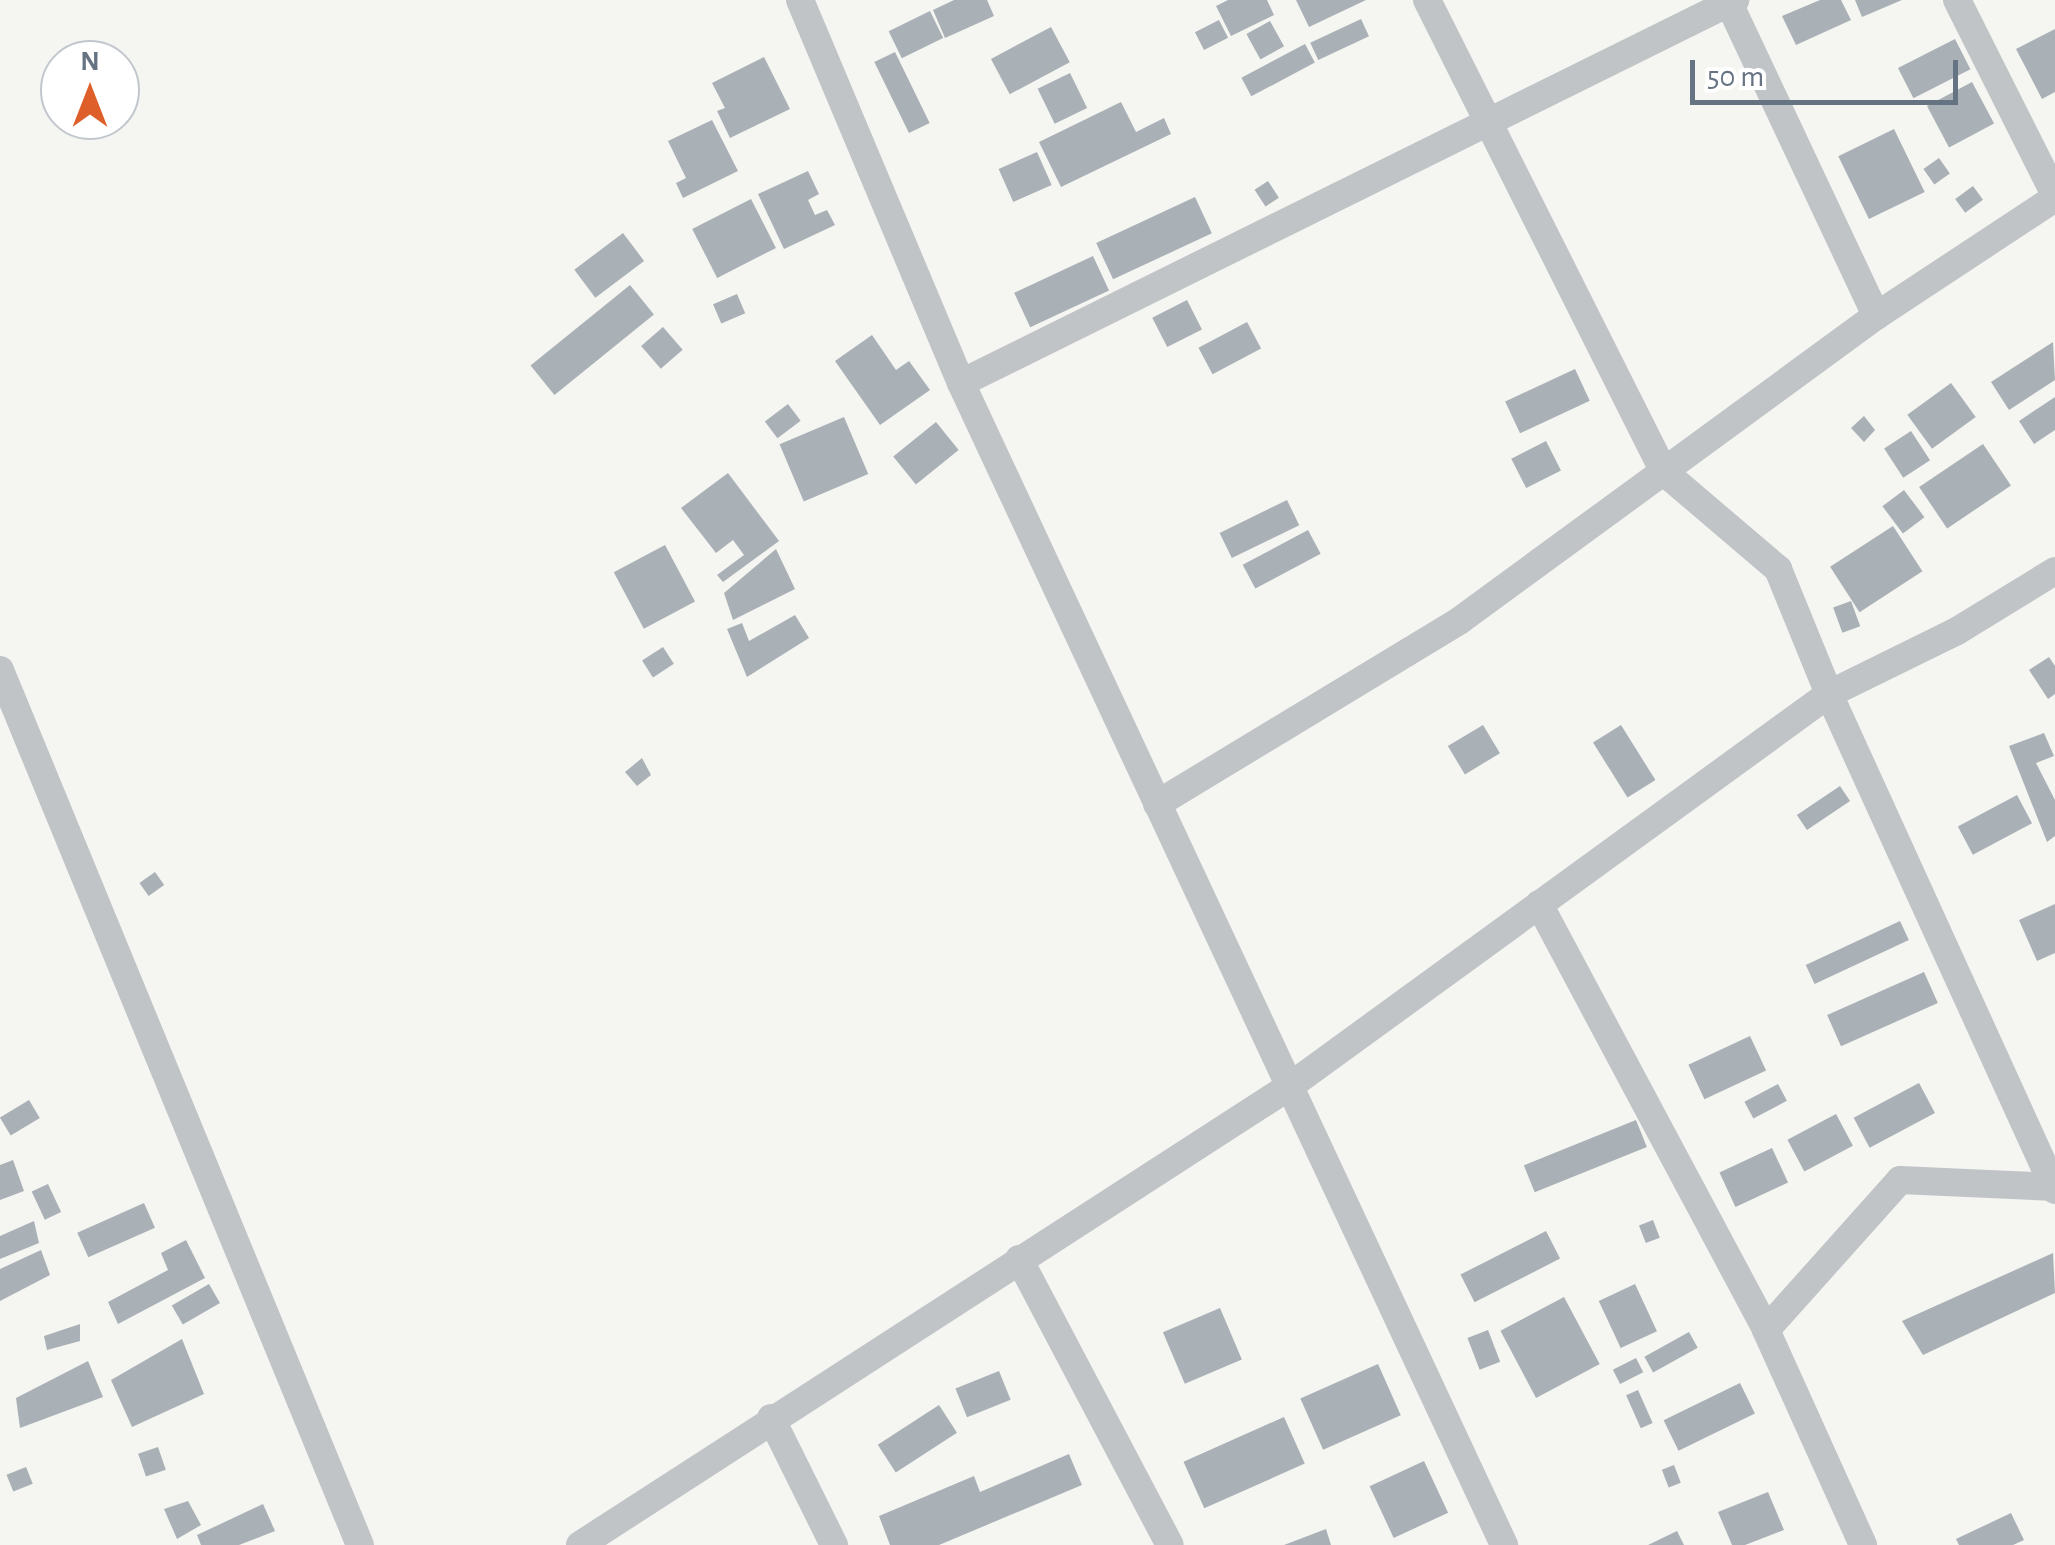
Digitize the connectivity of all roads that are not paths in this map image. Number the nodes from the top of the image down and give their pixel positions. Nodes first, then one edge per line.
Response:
1 (800, 0) edge
2 (1427, 0) edge
3 (1957, 0) edge
4 (1732, 2) edge
5 (1487, 122) junction
6 (2055, 196) edge
7 (1876, 316) junction
8 (961, 383) junction
9 (1664, 472) junction
10 (2055, 571) edge
11 (0, 670) edge
12 (1829, 694) junction
13 (1157, 804) junction
14 (1539, 904) junction
15 (1290, 1086) junction
16 (2055, 1188) edge
17 (1019, 1259) junction
18 (1766, 1330) junction
19 (770, 1418) junction
20 (360, 1545) edge
21 (580, 1545) edge
22 (834, 1545) edge
23 (1170, 1545) edge
24 (1504, 1545) edge
25 (1863, 1545) edge

1 - 8 street
2 - 5 street
3 - 6 street
4 - 5 street
4 - 7 street
5 - 8 street
5 - 9 street
6 - 7 street
7 - 9 street
8 - 13 street
9 - 12 street
9 - 13 street
10 - 12 street
11 - 20 street
12 - 14 street
12 - 16 street
13 - 15 street
14 - 15 street
14 - 18 street
15 - 17 street
15 - 24 street
16 - 18 street
17 - 19 street
17 - 23 street
18 - 25 street
19 - 21 street
19 - 22 street

